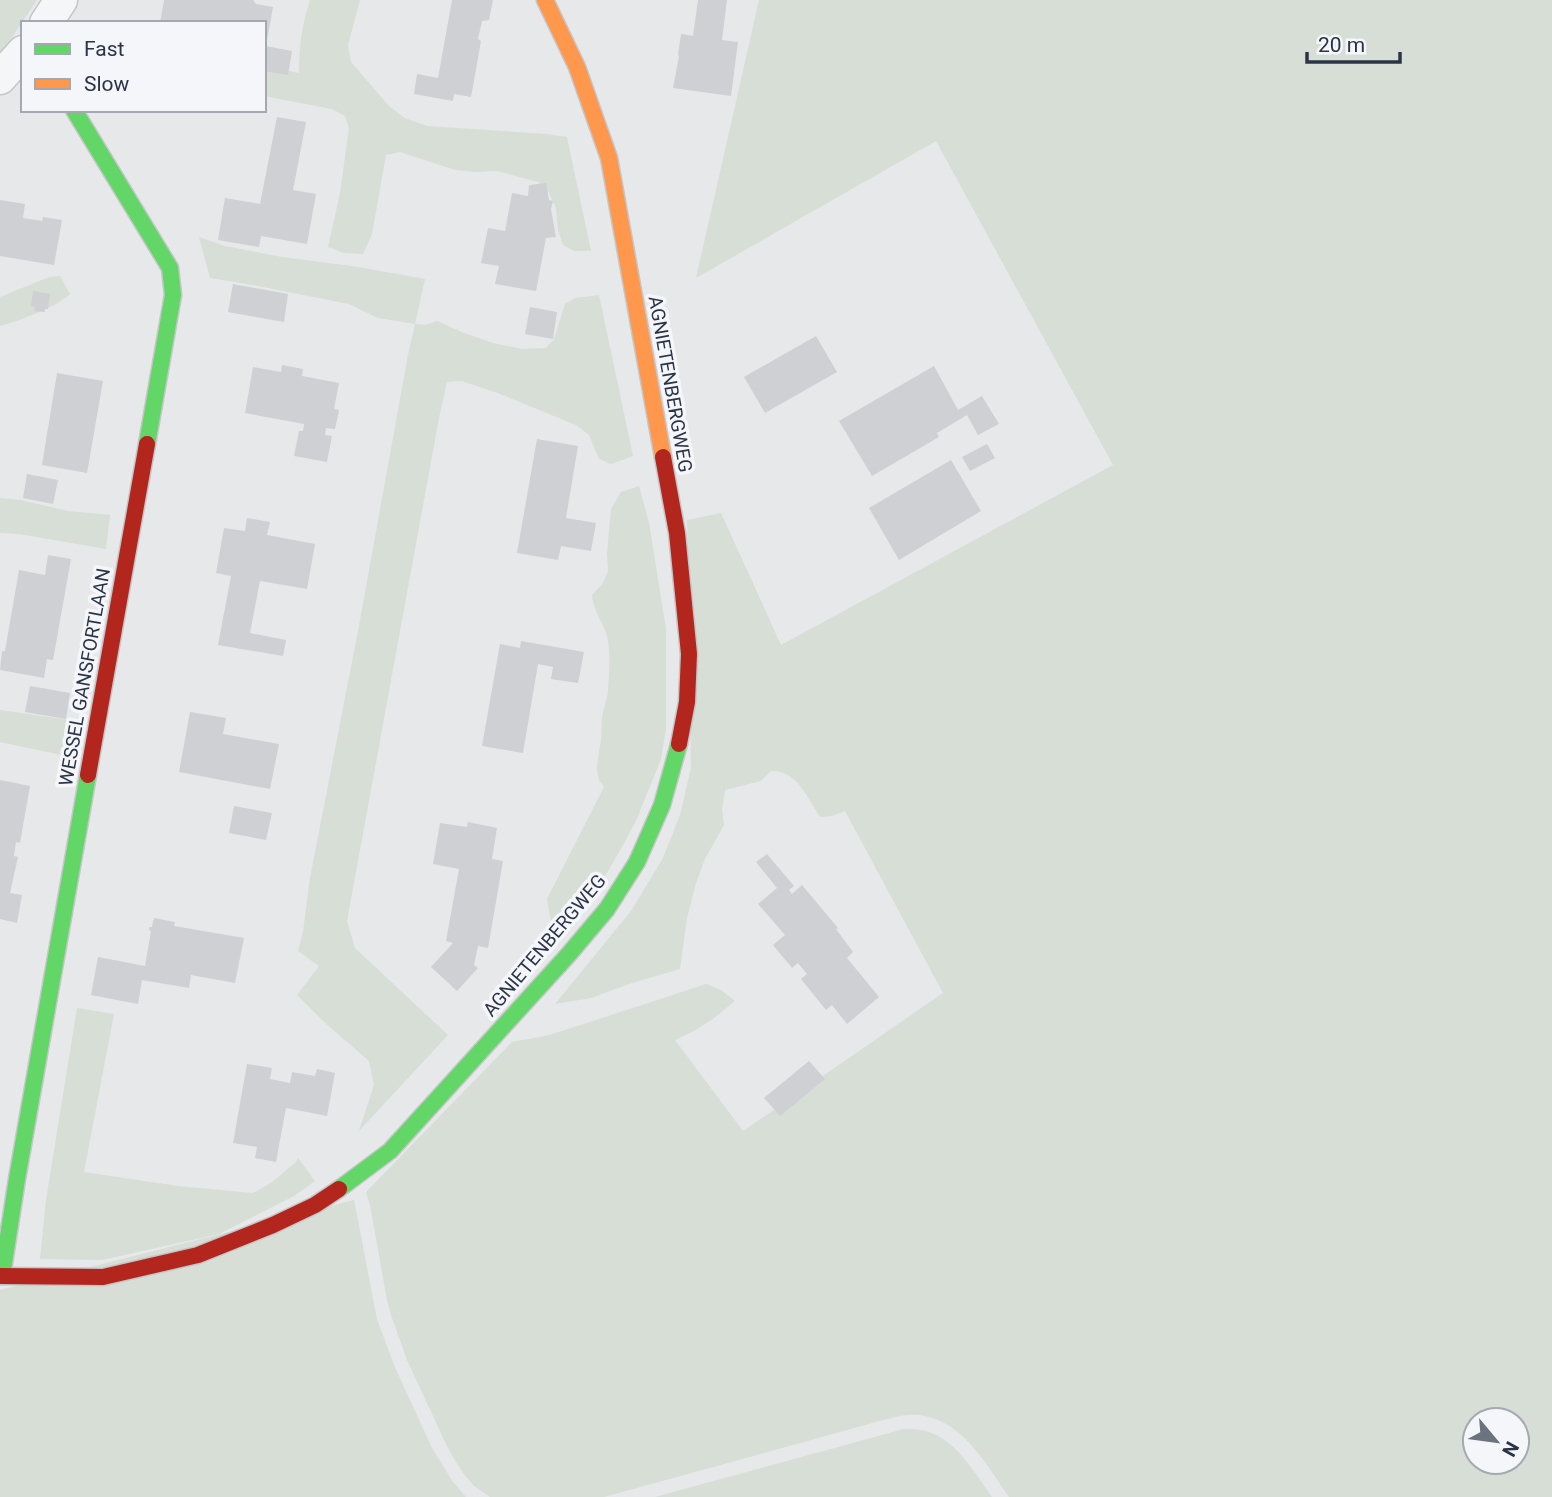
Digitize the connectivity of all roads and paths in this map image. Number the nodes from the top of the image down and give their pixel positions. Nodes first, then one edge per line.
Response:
1 (61, 0) edge
2 (545, 0) edge
3 (47, 21) edge
4 (21, 54) edge
5 (0, 78) edge
6 (75, 112) edge
7 (1, 1276) edge

1 - 3 street
2 - 7 street, AGNIETENBERGWEG
4 - 5 street
6 - 7 street, WESSEL GANSFORTLAAN

